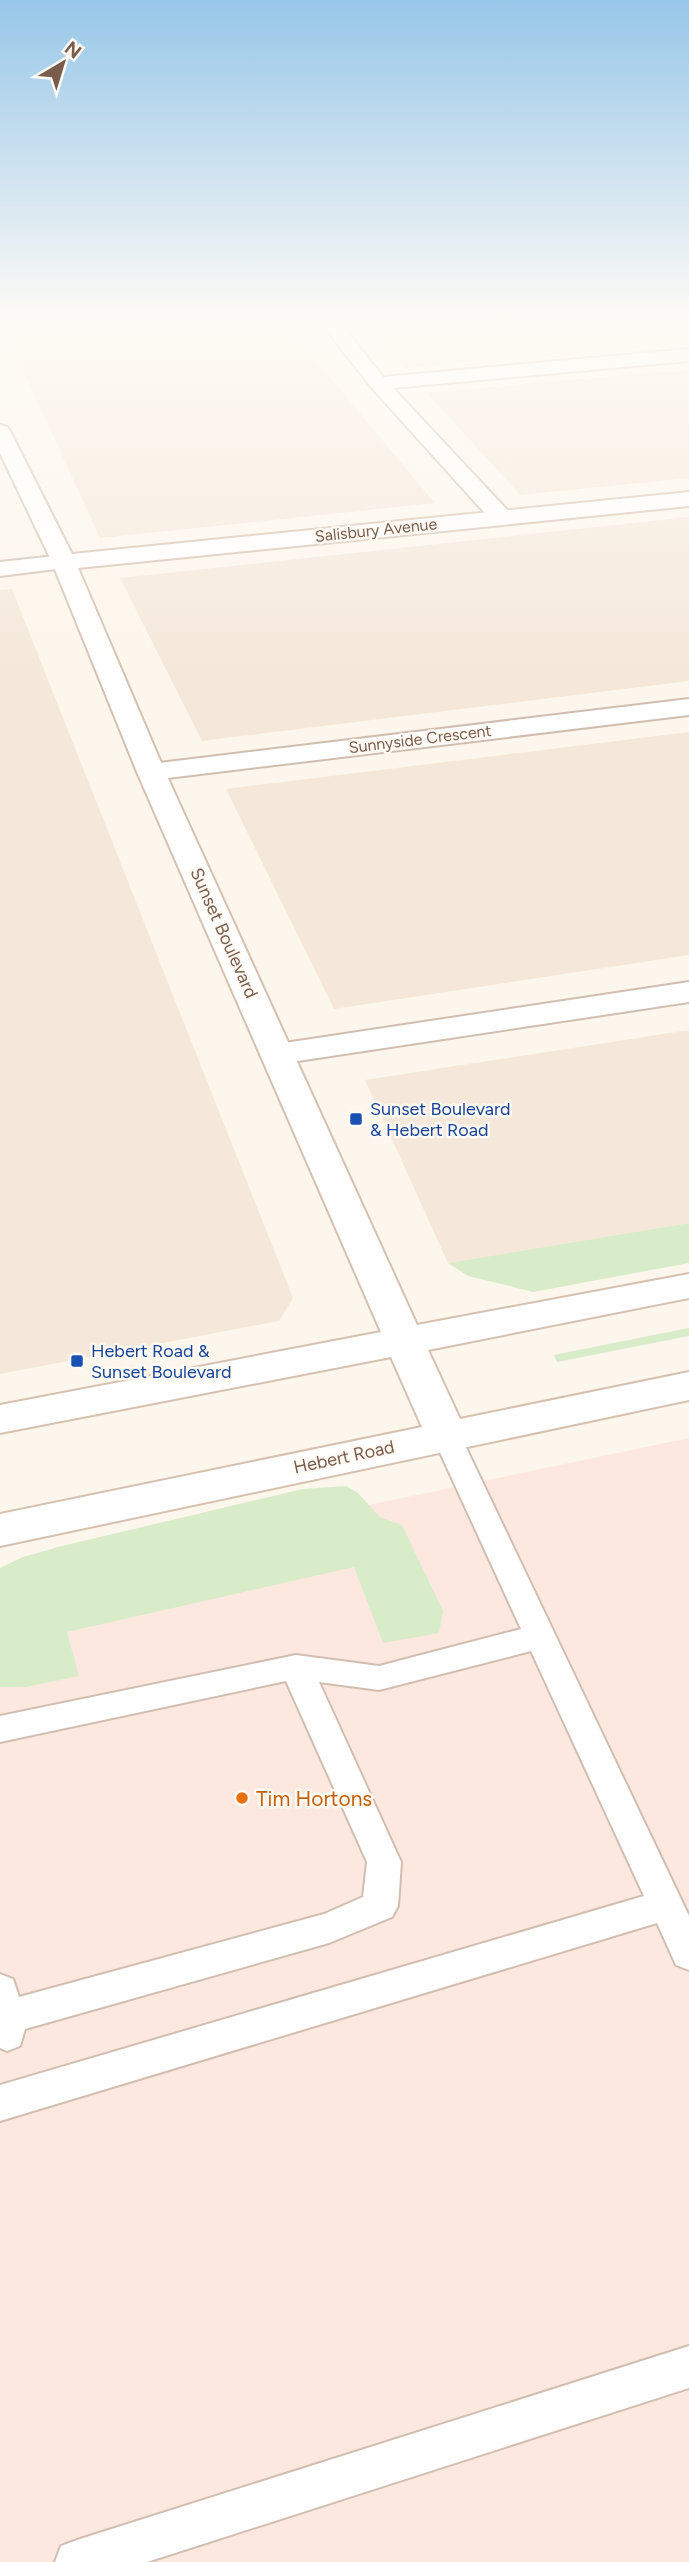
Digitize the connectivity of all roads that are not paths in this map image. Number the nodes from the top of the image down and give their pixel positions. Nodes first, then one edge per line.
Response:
1 (4, 440) edge
2 (430, 440) edge
3 (689, 499) edge
4 (501, 517) junction
5 (64, 562) junction
6 (0, 569) edge
7 (689, 707) edge
8 (152, 772) junction
9 (689, 992) edge
10 (278, 1054) junction
11 (689, 1286) edge
12 (404, 1339) junction
13 (689, 1386) edge
14 (0, 1419) edge
15 (446, 1435) junction
16 (0, 1530) edge
17 (541, 1636) junction
18 (296, 1667) junction
19 (0, 1729) edge
20 (666, 1905) junction
21 (689, 1954) edge
22 (4, 2015) edge
23 (0, 2103) edge
24 (689, 2367) edge
25 (77, 2562) edge

1 - 5 street, Sunset Boulevard
2 - 4 street
3 - 4 street, Salisbury Avenue
4 - 5 street, Salisbury Avenue
5 - 6 street, Salisbury Avenue
5 - 8 street, Sunset Boulevard
7 - 8 street, Sunnyside Crescent
8 - 10 street, Sunset Boulevard
9 - 10 street
10 - 12 street, Sunset Boulevard
11 - 12 street
12 - 14 street
12 - 15 street, Sunset Boulevard
13 - 15 street, Hebert Road
15 - 16 street, Hebert Road
15 - 17 lane
17 - 18 lane
17 - 20 lane
18 - 19 lane
18 - 22 lane
20 - 21 lane
20 - 23 lane
24 - 25 lane

